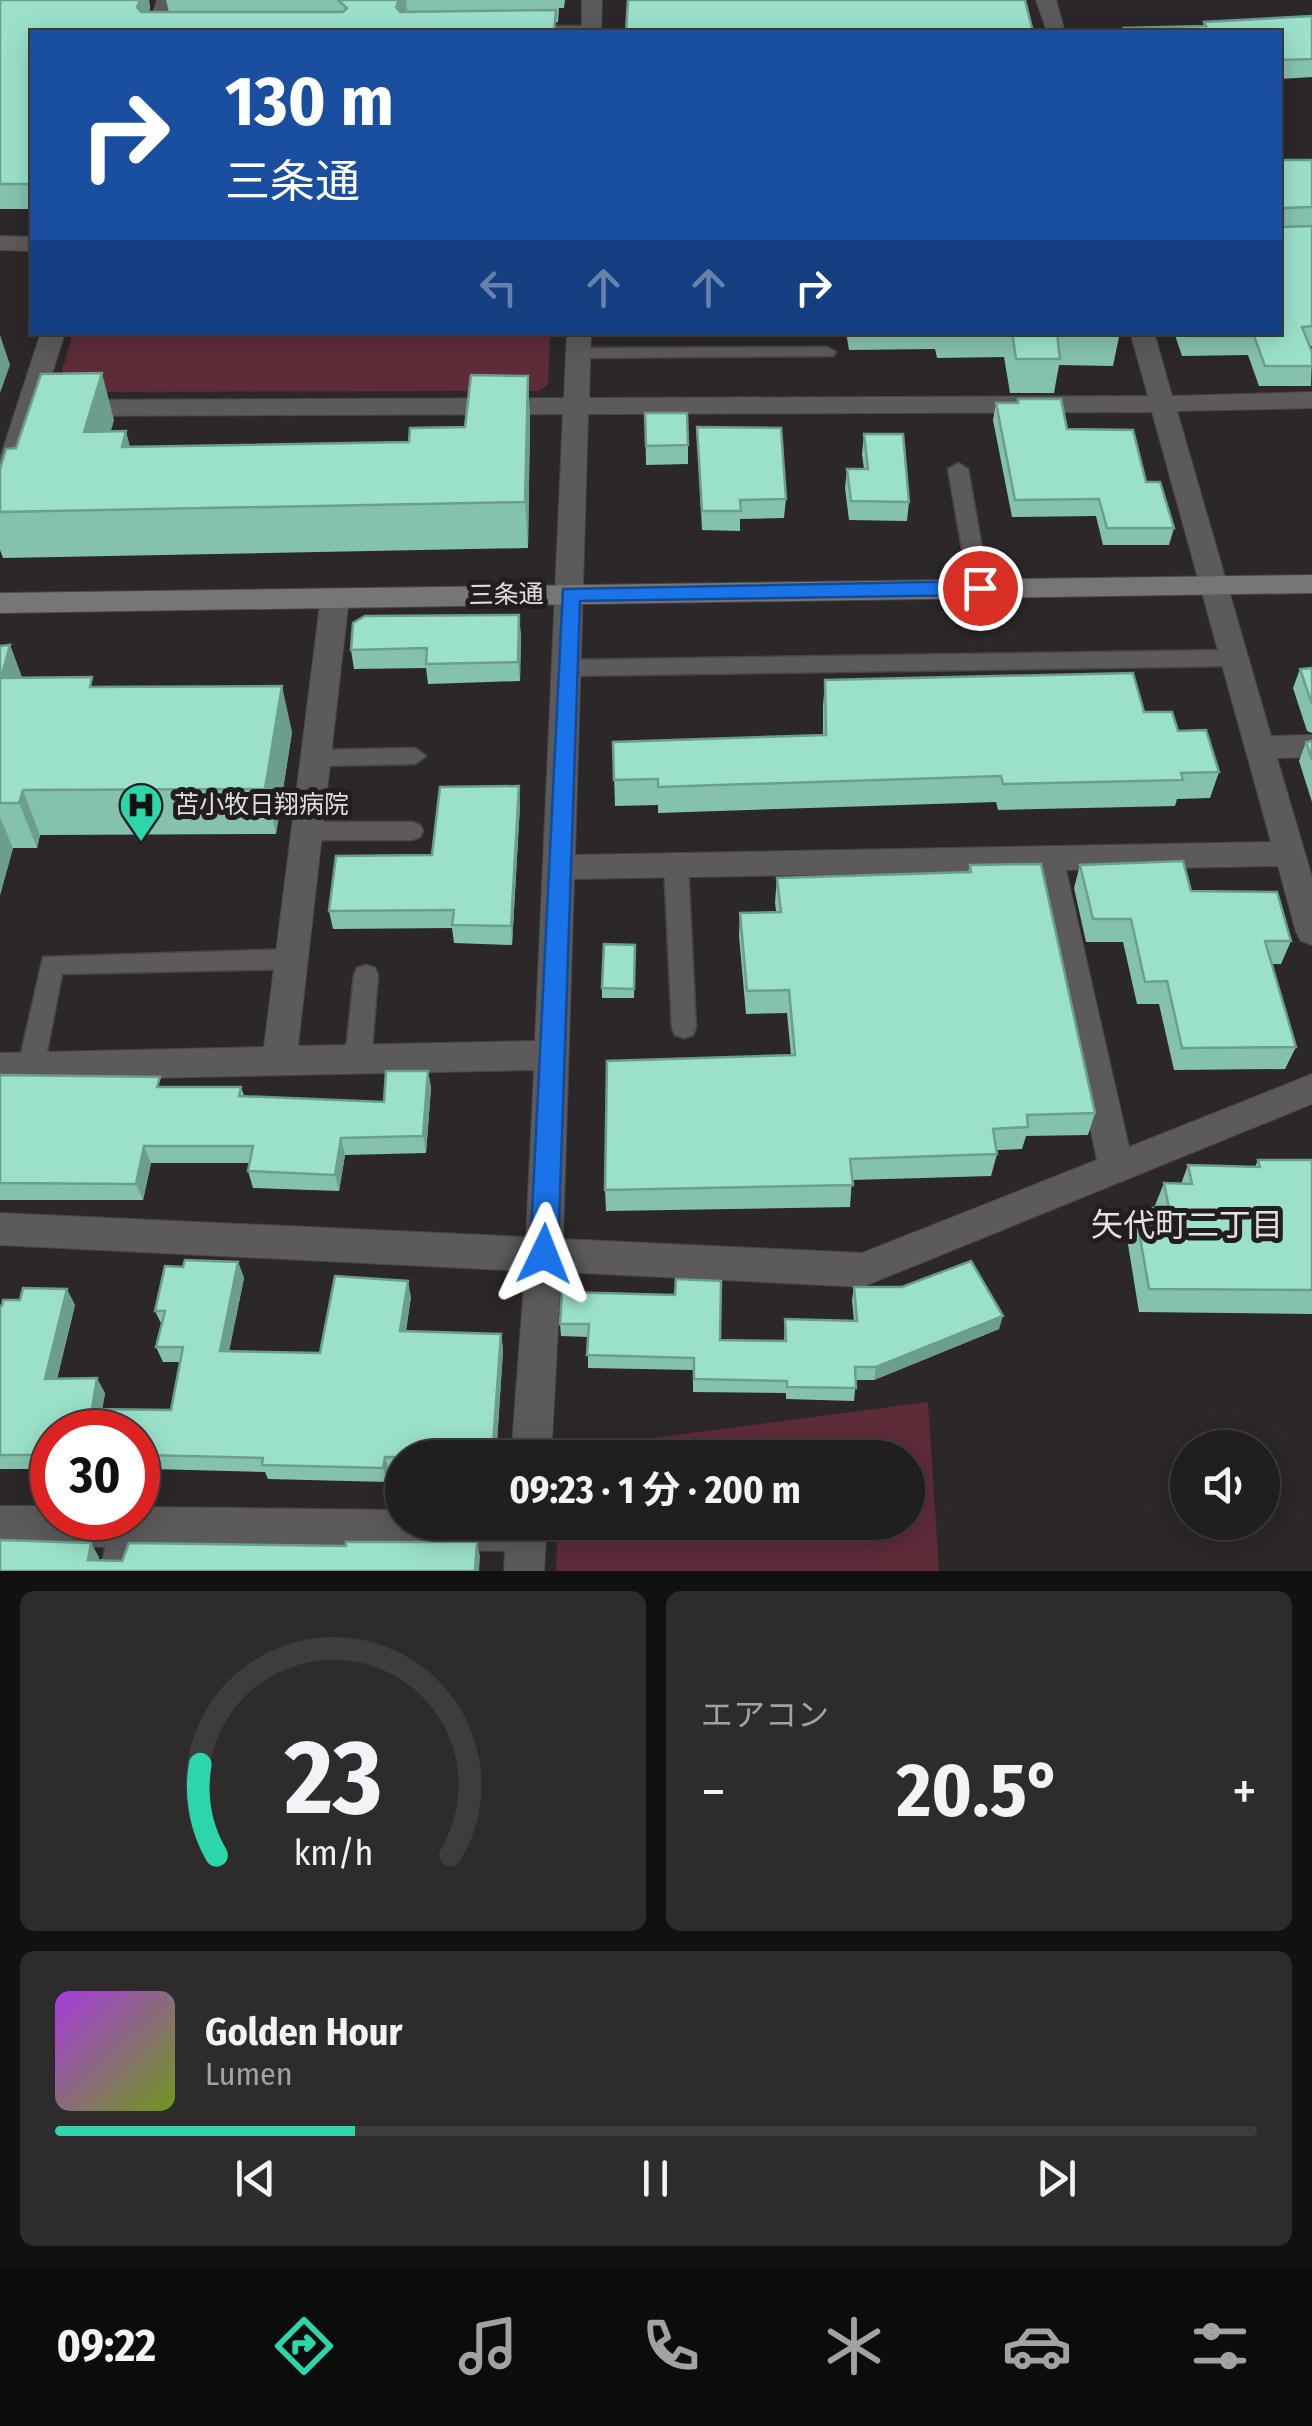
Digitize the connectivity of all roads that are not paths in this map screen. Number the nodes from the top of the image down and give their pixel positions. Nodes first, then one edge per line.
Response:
1 (167, 0) edge
2 (592, 0) edge
3 (1046, 0) edge
4 (157, 30) edge
5 (592, 30) edge
6 (1055, 30) edge
7 (0, 243) edge
8 (30, 244) edge
9 (52, 335) edge
10 (1143, 335) edge
11 (578, 343) edge
12 (827, 352) dead end
13 (1312, 400) edge
14 (1162, 404) junction
15 (576, 406) junction
16 (29, 408) junction
17 (958, 469) dead end
18 (0, 498) edge
19 (1312, 584) edge
20 (1211, 585) junction
21 (980, 588) junction
22 (570, 594) junction
23 (335, 598) junction
24 (0, 604) edge
25 (1232, 658) junction
26 (566, 668) junction
27 (1312, 746) edge
28 (1258, 747) junction
29 (415, 756) dead end
30 (315, 758) junction
31 (306, 831) junction
32 (412, 831) dead end
33 (1289, 854) junction
34 (1048, 858) junction
35 (676, 865) junction
36 (558, 868) junction
37 (1311, 922) edge
38 (291, 960) junction
39 (366, 974) dead end
40 (684, 1028) dead end
41 (552, 1055) junction
42 (358, 1060) junction
43 (278, 1061) junction
44 (15, 1067) edge
45 (1312, 1089) edge
46 (1116, 1168) junction
47 (0, 1229) edge
48 (544, 1254) junction
49 (532, 1440) edge
50 (0, 1526) edge
51 (30, 1526) edge
52 (160, 1527) edge
53 (121, 1540) edge
54 (526, 1542) edge
55 (115, 1571) edge

1 - 4 street
2 - 5 street
3 - 6 street
7 - 8 street
9 - 16 street
10 - 14 street
11 - 12 lane
11 - 15 street
13 - 14 street
14 - 15 street
14 - 20 street
15 - 16 street
15 - 22 street
16 - 18 street
17 - 21 lane
19 - 20 street, 三条通
20 - 21 street, 三条通
20 - 25 street
21 - 22 street, 三条通
22 - 23 street, 三条通
22 - 26 street
23 - 24 street, 三条通
23 - 30 street
25 - 26 lane
25 - 28 street
26 - 36 street
27 - 28 street
28 - 33 street
29 - 30 lane
30 - 31 street
31 - 32 lane
31 - 38 street
33 - 34 street
33 - 37 street
34 - 35 street
34 - 46 street
35 - 36 street
35 - 40 lane
36 - 41 street
38 - 43 street
38 - 44 lane
39 - 42 lane
41 - 42 street
41 - 48 street
42 - 43 street
43 - 44 street
45 - 46 street
46 - 48 street
47 - 48 street
48 - 49 street
50 - 51 street
52 - 54 street
53 - 55 lane

